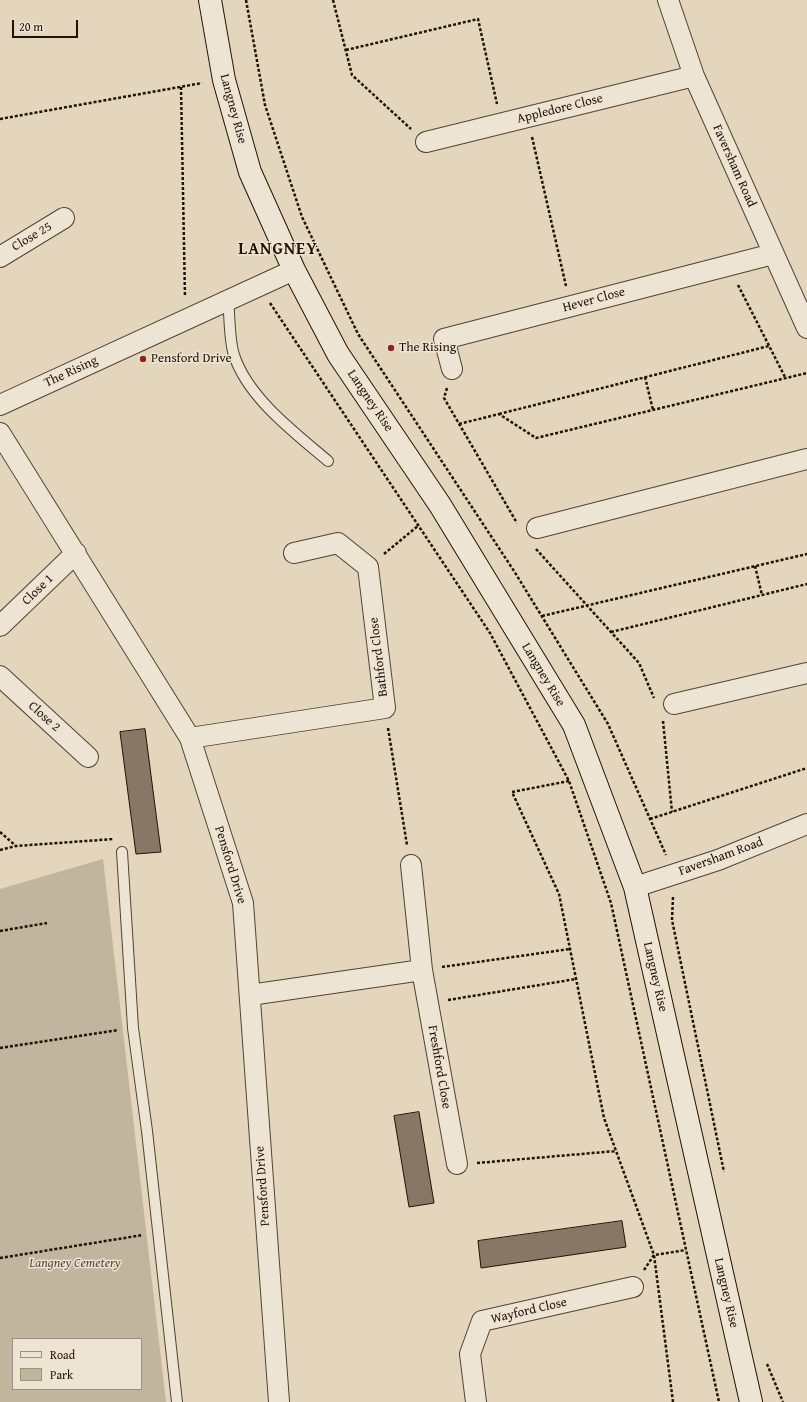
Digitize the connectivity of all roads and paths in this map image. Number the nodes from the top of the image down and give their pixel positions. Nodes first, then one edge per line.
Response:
1 (210, 0) edge
2 (333, 0) edge
3 (668, 0) edge
4 (346, 50) junction
5 (694, 76) junction
6 (224, 80) junction
7 (181, 87) junction
8 (527, 117) junction
9 (0, 119) edge
10 (501, 124) junction
11 (426, 142) joint
12 (64, 218) dead end
13 (773, 254) junction
14 (0, 257) edge
15 (728, 266) junction
16 (294, 270) junction
17 (259, 286) junction
18 (228, 300) junction
19 (571, 306) junction
20 (186, 320) junction
21 (807, 328) edge
22 (769, 346) junction
23 (452, 369) joint
24 (807, 374) edge
25 (645, 377) junction
26 (786, 378) junction
27 (0, 405) edge
28 (653, 410) junction
29 (499, 414) junction
30 (459, 424) junction
31 (0, 433) edge
32 (807, 459) edge
33 (328, 461) dead end
34 (419, 525) junction
35 (528, 528) joint
36 (535, 547) dead end
37 (76, 553) junction
38 (294, 553) dead end
39 (807, 554) edge
40 (755, 566) junction
41 (368, 567) junction
42 (807, 584) edge
43 (762, 595) junction
44 (587, 606) junction
45 (542, 616) dead end
46 (0, 626) edge
47 (611, 632) junction
48 (807, 673) edge
49 (0, 676) edge
50 (663, 707) junction
51 (385, 708) junction
52 (190, 738) junction
53 (88, 757) dead end
54 (807, 768) edge
55 (568, 781) junction
56 (672, 812) junction
57 (650, 819) dead end
58 (807, 824) edge
59 (0, 832) edge
60 (16, 846) junction
61 (0, 850) edge
62 (122, 852) joint
63 (410, 865) joint
64 (634, 887) junction
65 (47, 923) dead end
66 (0, 931) edge
67 (570, 950) junction
68 (422, 970) junction
69 (576, 979) junction
70 (250, 995) junction
71 (428, 1004) junction
72 (133, 1028) junction
73 (0, 1048) edge
74 (616, 1151) junction
75 (457, 1164) joint
76 (158, 1232) junction
77 (686, 1250) junction
78 (654, 1255) junction
79 (0, 1258) edge
80 (633, 1287) joint
81 (177, 1402) edge
82 (279, 1402) edge
83 (476, 1402) edge
84 (673, 1402) edge
85 (719, 1402) edge
86 (751, 1402) edge

1 - 6 main road, Langney Rise
2 - 4 path
3 - 5 street, Faversham Road
4 - 10 path
4 - 11 path
5 - 8 street, Appledore Close
5 - 13 street, Faversham Road
6 - 7 path
6 - 16 main road, Langney Rise
7 - 9 path
7 - 20 path
8 - 10 street, Appledore Close
8 - 19 path
10 - 11 street, Appledore Close
12 - 14 street, Close 25
13 - 15 street, Hever Close
13 - 21 street, Faversham Road
15 - 19 street, Hever Close
15 - 22 path
16 - 17 street, The Rising
16 - 64 main road, Langney Rise
17 - 18 street, The Rising
17 - 34 path
18 - 20 street, The Rising
18 - 33 lane
19 - 23 street, Hever Close
20 - 27 street, The Rising
22 - 25 path
22 - 26 path
23 - 30 path
24 - 26 path
25 - 28 path
25 - 29 path
26 - 28 path
28 - 29 path
29 - 30 path
30 - 35 path
31 - 37 street, Pensford Drive
32 - 35 street
34 - 41 path
34 - 55 path
36 - 44 path
37 - 46 street, Close 1
37 - 52 street, Pensford Drive
38 - 41 street
39 - 40 path
40 - 43 path
40 - 44 path
41 - 51 street, Bathford Close
42 - 43 path
43 - 47 path
44 - 45 path
44 - 47 path
47 - 50 path
48 - 50 street
49 - 53 street, Close 2
50 - 56 path
51 - 52 street, Bathford Close
51 - 63 path
52 - 70 street, Pensford Drive
54 - 56 path
55 - 67 path
55 - 77 path
56 - 57 path
58 - 64 street, Faversham Road
59 - 60 path
60 - 61 path
60 - 62 path
62 - 72 lane
63 - 68 street, Freshford Close
64 - 86 main road, Langney Rise
65 - 66 path
67 - 68 path
67 - 69 path
68 - 70 street
68 - 71 street, Freshford Close
69 - 71 path
69 - 74 path
70 - 82 street, Pensford Drive
71 - 75 street, Freshford Close
72 - 73 path
72 - 76 lane
74 - 75 path
74 - 78 path
76 - 79 path
76 - 81 lane
77 - 78 path
77 - 85 path
78 - 80 path
78 - 84 path
80 - 83 street, Wayford Close

